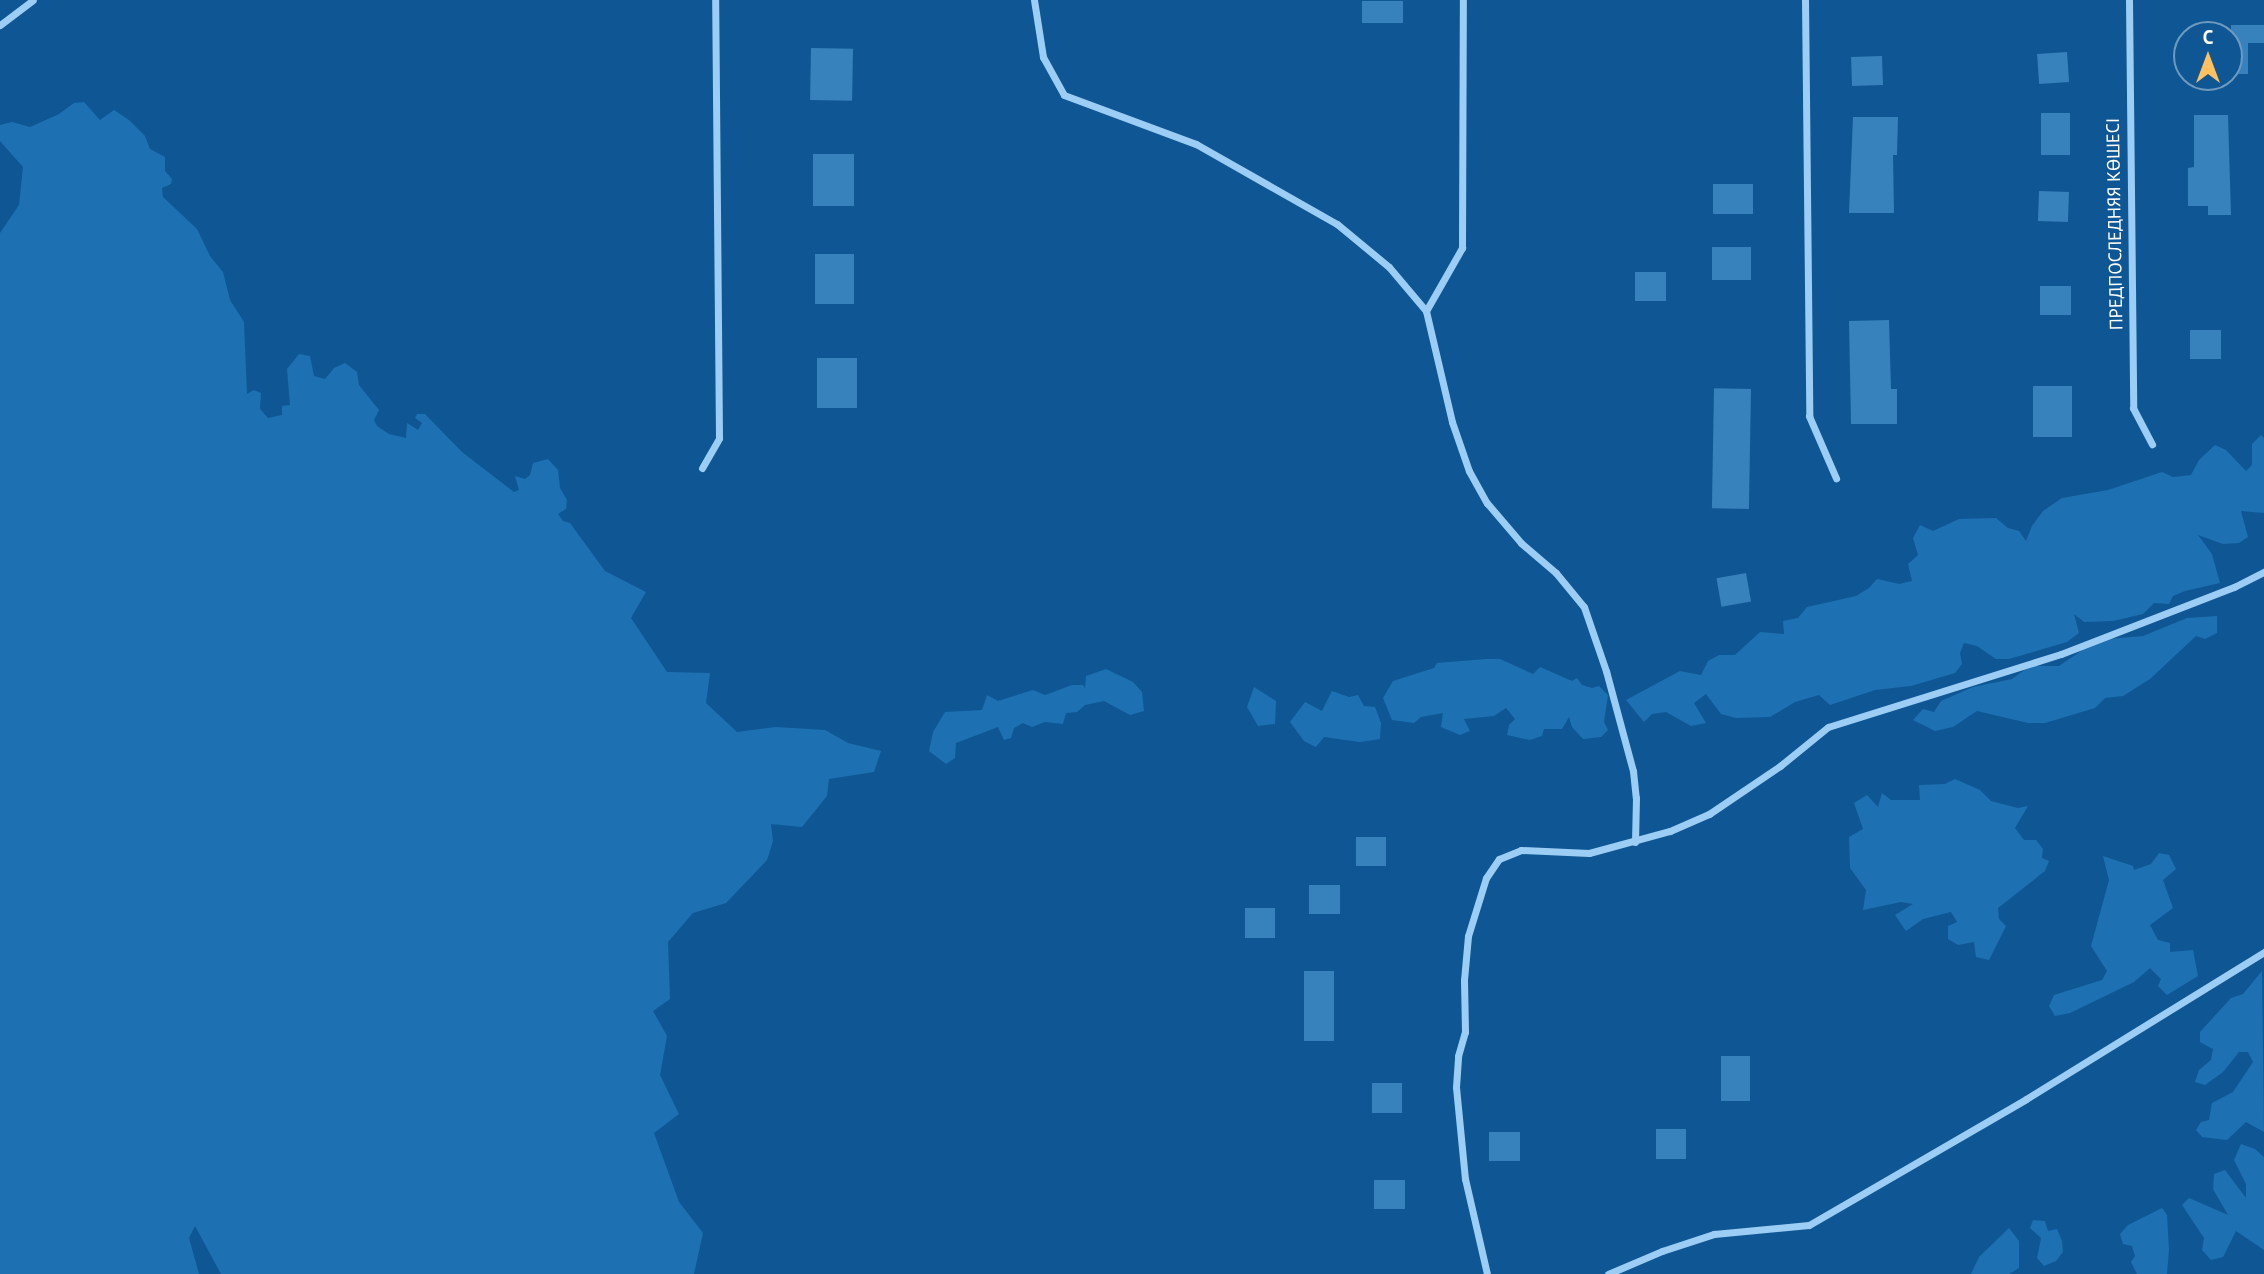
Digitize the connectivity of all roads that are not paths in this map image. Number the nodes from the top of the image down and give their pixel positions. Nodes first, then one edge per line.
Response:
1 (33, 0) edge
2 (715, 0) edge
3 (1034, 0) edge
4 (1463, 0) edge
5 (1805, 0) edge
6 (2129, 0) edge
7 (0, 25) edge
8 (1426, 311) junction
9 (2152, 444) dead end
10 (702, 468) dead end
11 (1836, 478) dead end
12 (2264, 572) edge
13 (1635, 842) junction
14 (2264, 951) edge
15 (1487, 1274) edge
16 (1608, 1274) edge

1 - 7 street
2 - 10 street
3 - 8 street
4 - 8 street
5 - 11 street
6 - 9 street, ПРЕДПОСЛЕДНЯЯ КӨШЕСІ
8 - 13 street
12 - 13 street
13 - 15 street
14 - 16 street

